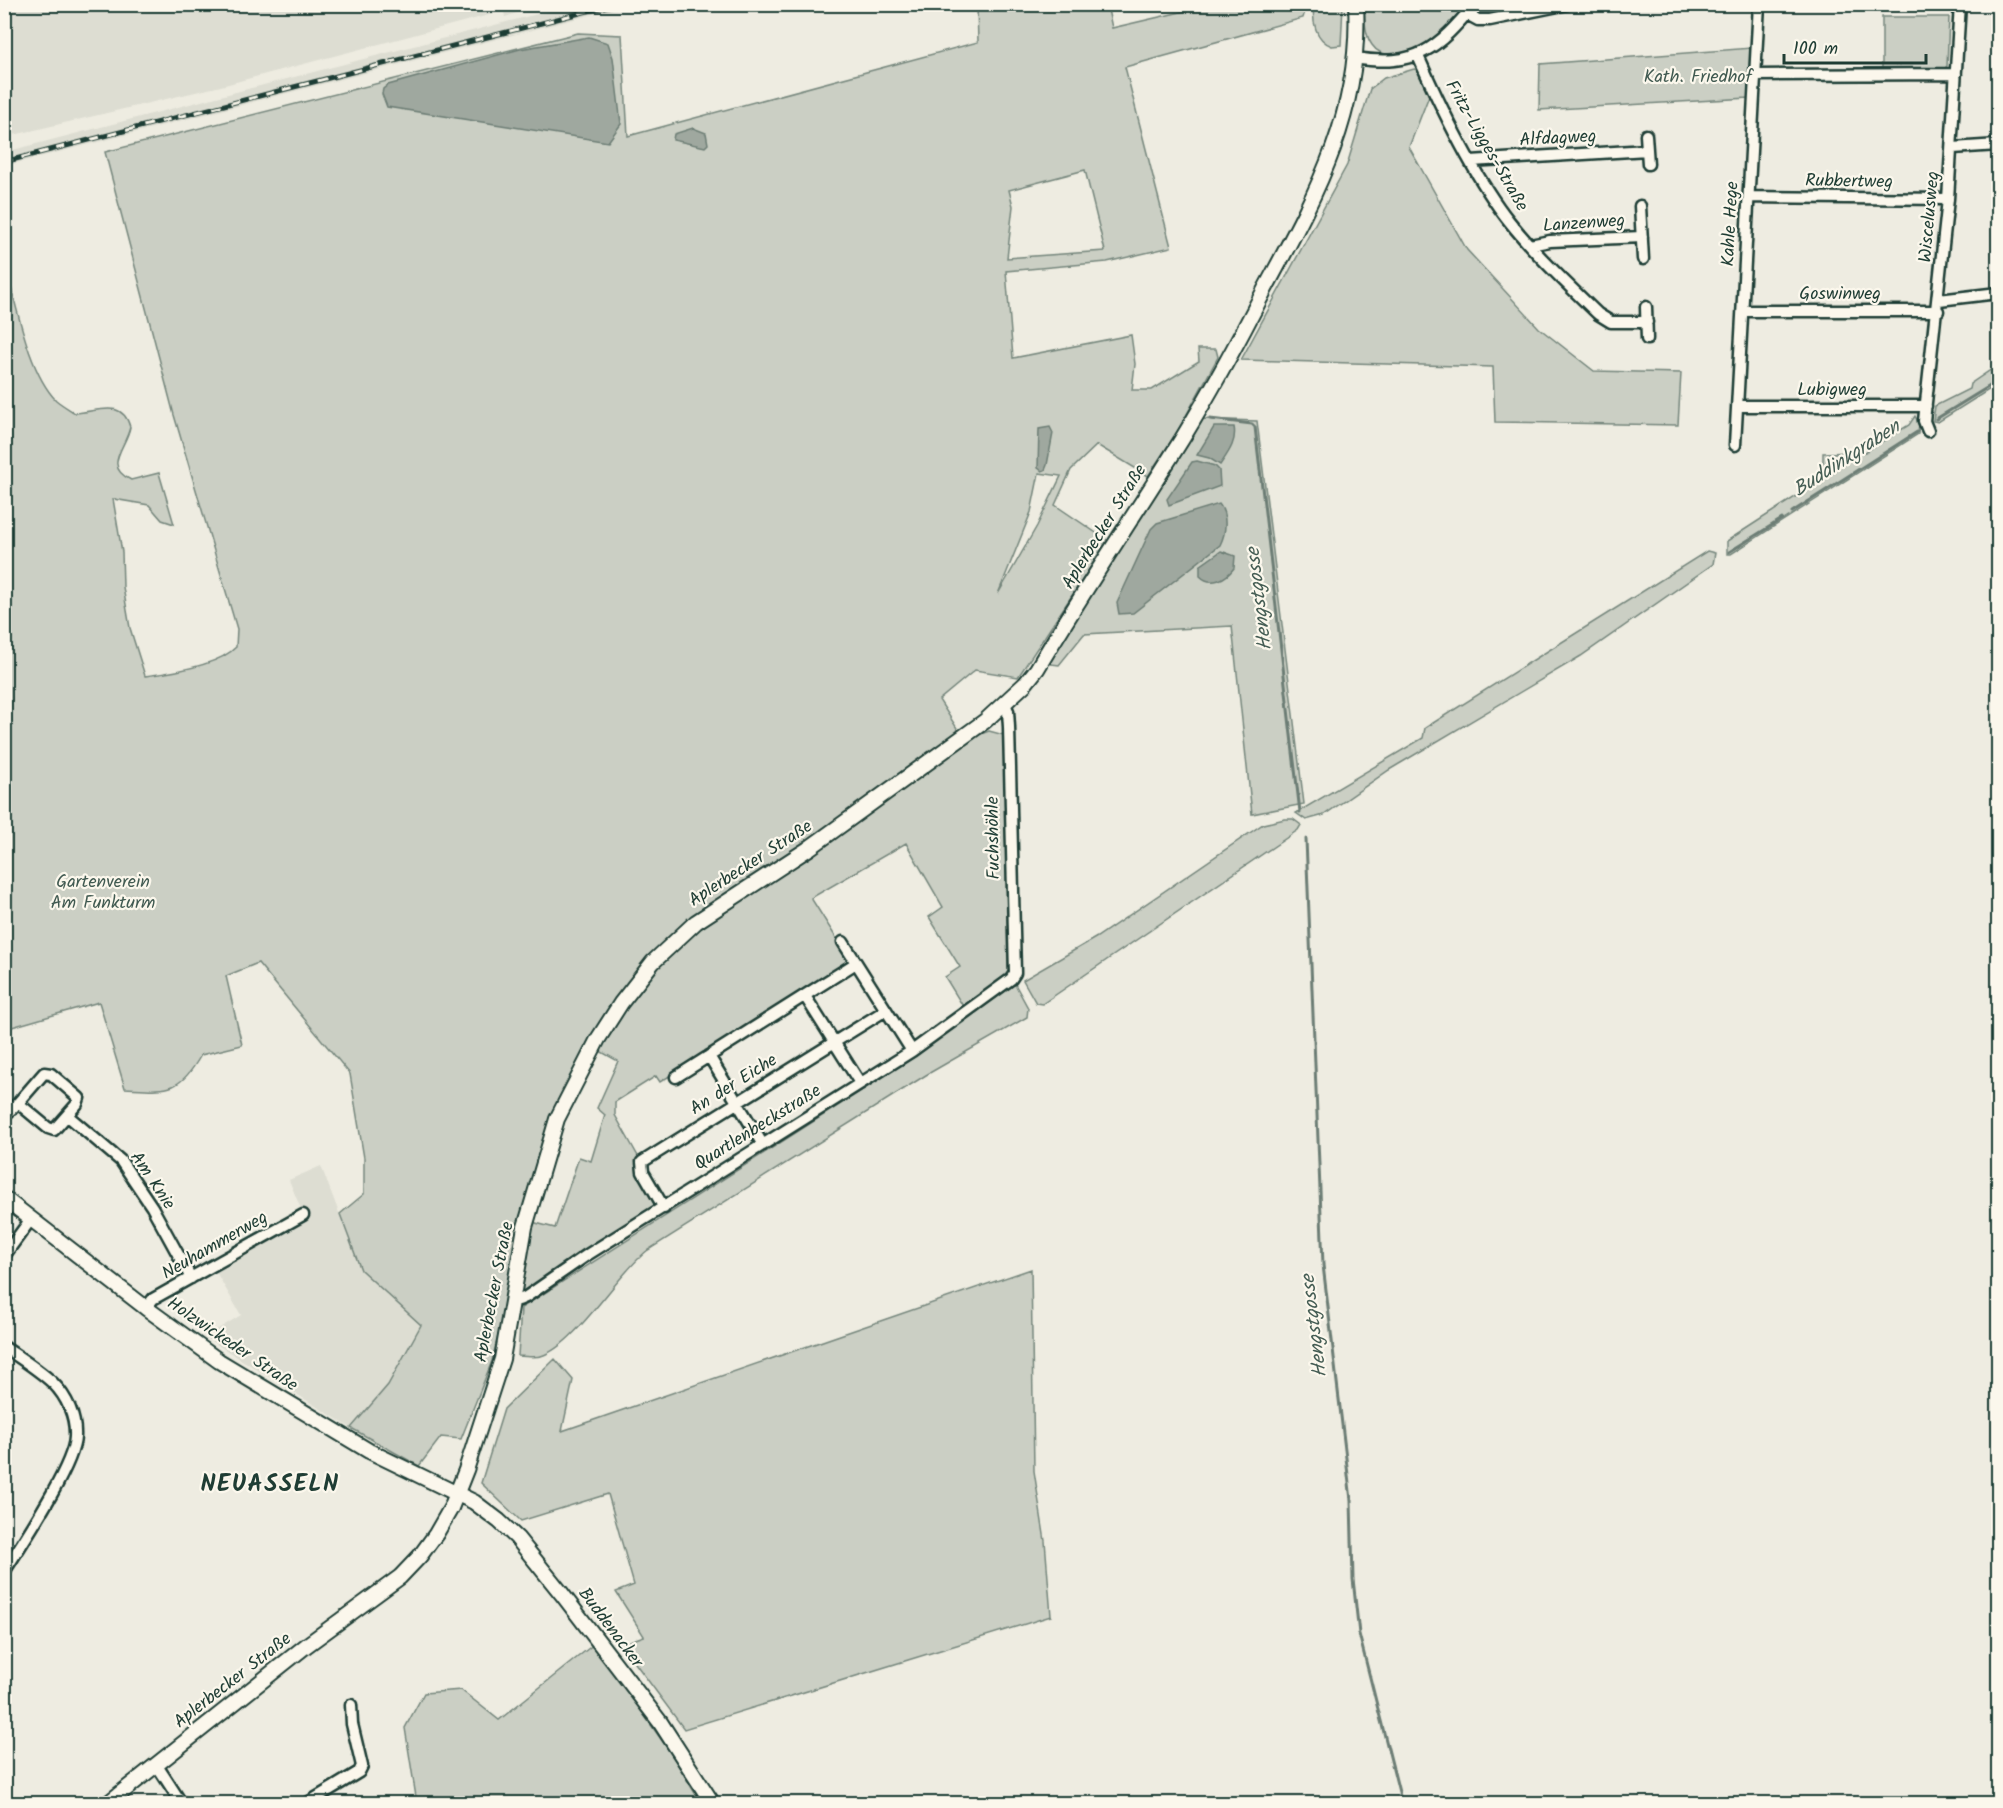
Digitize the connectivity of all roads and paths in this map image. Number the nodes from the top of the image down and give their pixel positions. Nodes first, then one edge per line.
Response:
1 (1356, 4) edge
2 (1474, 4) edge
3 (1568, 4) edge
4 (1759, 4) edge
5 (1960, 4) edge
6 (1467, 14) junction
7 (1418, 56) junction
8 (1355, 58) junction
9 (1956, 74) junction
10 (1756, 75) junction
11 (1646, 135) dead end
12 (1998, 145) edge
13 (1953, 148) junction
14 (1647, 150) junction
15 (1472, 161) junction
16 (1648, 164) dead end
17 (1749, 197) junction
18 (1948, 200) junction
19 (1640, 206) dead end
20 (1642, 237) junction
21 (1530, 245) junction
22 (1643, 259) dead end
23 (1998, 293) edge
24 (1938, 305) junction
25 (1646, 307) dead end
26 (1743, 311) junction
27 (1647, 322) junction
28 (1647, 339) dead end
29 (1738, 406) junction
30 (1926, 406) junction
31 (1928, 431) dead end
32 (1735, 445) dead end
33 (1005, 704) junction
34 (843, 942) dead end
35 (856, 963) junction
36 (1015, 973) joint
37 (805, 996) junction
38 (886, 1010) junction
39 (834, 1042) junction
40 (912, 1051) junction
41 (709, 1056) junction
42 (676, 1077) dead end
43 (860, 1083) junction
44 (18, 1103) junction
45 (737, 1103) junction
46 (4, 1116) edge
47 (68, 1116) junction
48 (763, 1145) junction
49 (4, 1198) edge
50 (664, 1208) junction
51 (303, 1215) dead end
52 (31, 1219) junction
53 (4, 1256) edge
54 (191, 1278) junction
55 (512, 1299) junction
56 (146, 1308) junction
57 (4, 1347) edge
58 (457, 1494) junction
59 (4, 1572) edge
60 (351, 1705) dead end
61 (156, 1764) junction
62 (107, 1803) edge
63 (182, 1803) edge
64 (306, 1803) edge
65 (713, 1803) edge

1 - 8 main road, Aplerbecker Straße
2 - 6 street
3 - 6 street
4 - 10 street, Kahle Hege
5 - 9 street, Wiscelusweg
6 - 7 street
7 - 8 street
7 - 15 street, Fritz-Ligges-Straße
8 - 33 main road, Aplerbecker Straße
9 - 10 street
9 - 13 street, Wiscelusweg
10 - 17 street, Kahle Hege
11 - 14 street
12 - 13 street
13 - 18 street, Wiscelusweg
14 - 15 street, Alfdagweg
14 - 16 street
15 - 21 street, Fritz-Ligges-Straße
17 - 18 street, Rubbertweg
17 - 26 street, Kahle Hege
18 - 24 street, Wiscelusweg
19 - 20 street, Lanzenweg
20 - 21 street, Lanzenweg
20 - 22 street, Lanzenweg
21 - 27 street, Fritz-Ligges-Straße
23 - 24 street, Goswinweg
24 - 26 street, Goswinweg
24 - 30 street, Wiscelusweg
25 - 27 street
26 - 29 street, Kahle Hege
27 - 28 street
29 - 30 street, Lubigweg
29 - 32 street, Kahle Hege
30 - 31 street, Wiscelusweg
33 - 36 street, Fuchshöhle
33 - 55 main road, Aplerbecker Straße
34 - 35 street
35 - 37 street
35 - 38 street
36 - 40 street, Quartlenbeckstraße
37 - 39 street
37 - 41 street
38 - 39 street, An der Eiche
38 - 40 street
39 - 43 street
39 - 45 street, An der Eiche
40 - 43 street, Quartlenbeckstraße
41 - 42 street
41 - 45 street
43 - 48 street, Quartlenbeckstraße
44 - 46 street
44 - 47 street
44 - 47 street
45 - 48 street
45 - 50 street, An der Eiche
47 - 54 street, Am Knie
48 - 50 street, Quartlenbeckstraße
49 - 52 main road, Holzwickeder Straße
50 - 55 street, Quartlenbeckstraße
51 - 54 street, Neuhammerweg
52 - 53 street
52 - 56 main road, Holzwickeder Straße
54 - 56 street, Neuhammerweg
55 - 58 main road, Aplerbecker Straße
56 - 58 main road, Holzwickeder Straße
57 - 59 street
58 - 61 main road, Aplerbecker Straße
58 - 65 main road, Buddenacker
60 - 64 street
61 - 62 main road, Aplerbecker Straße
61 - 63 street

